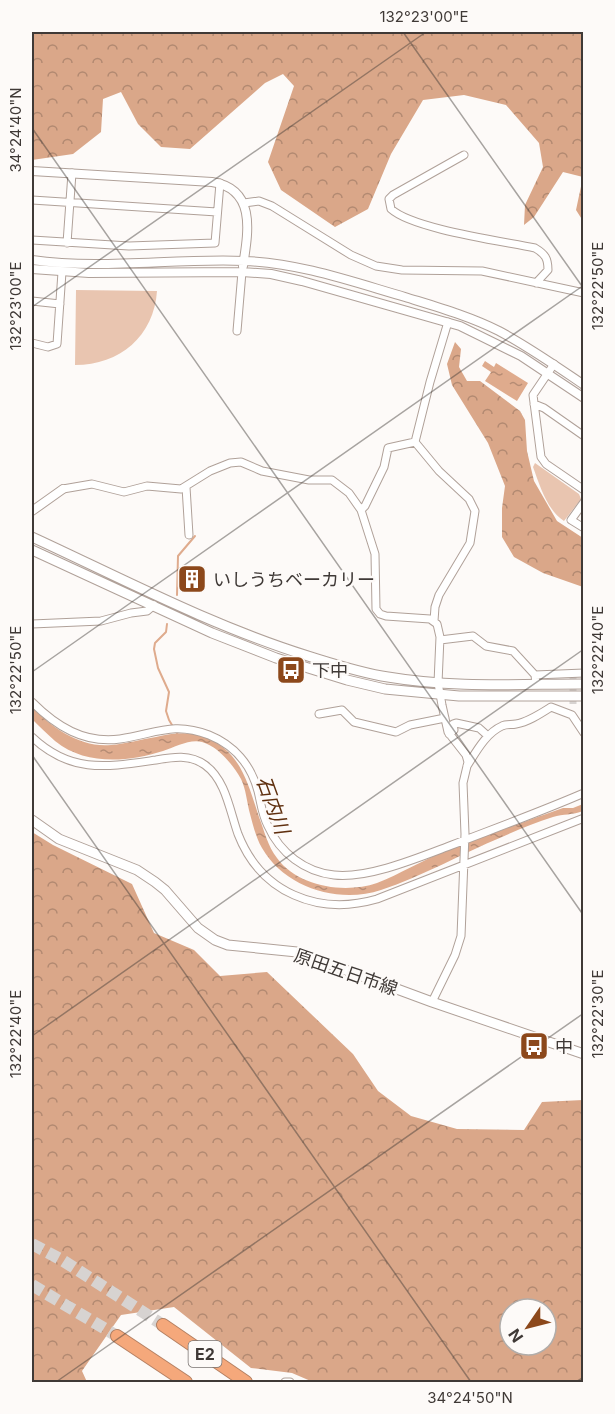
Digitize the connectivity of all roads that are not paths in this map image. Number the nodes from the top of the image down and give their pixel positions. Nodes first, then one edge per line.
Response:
1 (464, 155) dead end
2 (32, 171) edge
3 (72, 173) junction
4 (220, 183) junction
5 (32, 200) edge
6 (70, 203) junction
7 (244, 203) junction
8 (217, 212) junction
9 (32, 240) edge
10 (67, 243) junction
11 (32, 260) edge
12 (244, 261) junction
13 (32, 269) edge
14 (62, 272) junction
15 (242, 272) junction
16 (536, 283) junction
17 (584, 293) edge
18 (32, 301) edge
19 (60, 304) junction
20 (448, 322) junction
21 (237, 331) dead end
22 (32, 343) edge
23 (554, 364) junction
24 (547, 374) junction
25 (584, 385) edge
26 (584, 398) edge
27 (534, 404) junction
28 (584, 436) edge
29 (415, 442) junction
30 (186, 488) junction
31 (63, 489) joint
32 (584, 490) edge
33 (584, 502) edge
34 (32, 510) edge
35 (361, 510) junction
36 (584, 528) edge
37 (189, 535) dead end
38 (32, 537) edge
39 (32, 550) edge
40 (154, 605) junction
41 (434, 621) junction
42 (32, 624) edge
43 (440, 640) junction
44 (584, 673) edge
45 (536, 680) junction
46 (438, 683) junction
47 (584, 684) edge
48 (440, 695) junction
49 (584, 696) edge
50 (32, 702) edge
51 (319, 714) dead end
52 (445, 718) junction
53 (584, 733) edge
54 (449, 734) junction
55 (488, 736) junction
56 (32, 737) edge
57 (467, 766) junction
58 (584, 794) edge
59 (584, 818) edge
60 (32, 820) edge
61 (465, 841) junction
62 (464, 864) junction
63 (432, 1002) junction
64 (584, 1054) edge
65 (164, 1325) tunnel mouth
66 (117, 1336) tunnel mouth
67 (186, 1383) edge
68 (246, 1383) edge
69 (285, 1383) edge
70 (290, 1383) edge

1 - 16 street
2 - 3 street
3 - 4 street
3 - 6 street
4 - 7 street
4 - 8 street
5 - 6 street
6 - 8 street
6 - 10 street
7 - 12 street
7 - 16 street
8 - 10 street
9 - 10 street
11 - 12 street
12 - 15 street
12 - 23 street
13 - 14 street
14 - 15 street
14 - 19 street
15 - 20 street
15 - 21 street
16 - 17 street
18 - 19 street
19 - 22 street
20 - 24 street
20 - 29 street
23 - 24 street
23 - 25 street
24 - 26 street
24 - 27 street
27 - 28 street
27 - 32 street
29 - 35 street
29 - 41 street
30 - 31 street
30 - 35 street
30 - 37 street
31 - 34 street
33 - 36 street
35 - 41 street
38 - 46 main road
39 - 40 main road
40 - 42 street
40 - 48 main road
41 - 43 street
43 - 45 street
43 - 46 street
44 - 45 street
45 - 46 main road
45 - 47 main road
46 - 48 street
48 - 49 main road
48 - 52 street
50 - 61 street
51 - 52 street
52 - 54 street
53 - 55 street
54 - 55 street
54 - 57 street
55 - 57 street
56 - 62 street
57 - 61 street
58 - 61 street
59 - 62 street
60 - 63 main road, 原田五日市線
61 - 62 street
62 - 63 street
63 - 64 main road, 原田五日市線
65 - 68 highway, E2
66 - 67 highway, E2
69 - 70 street

